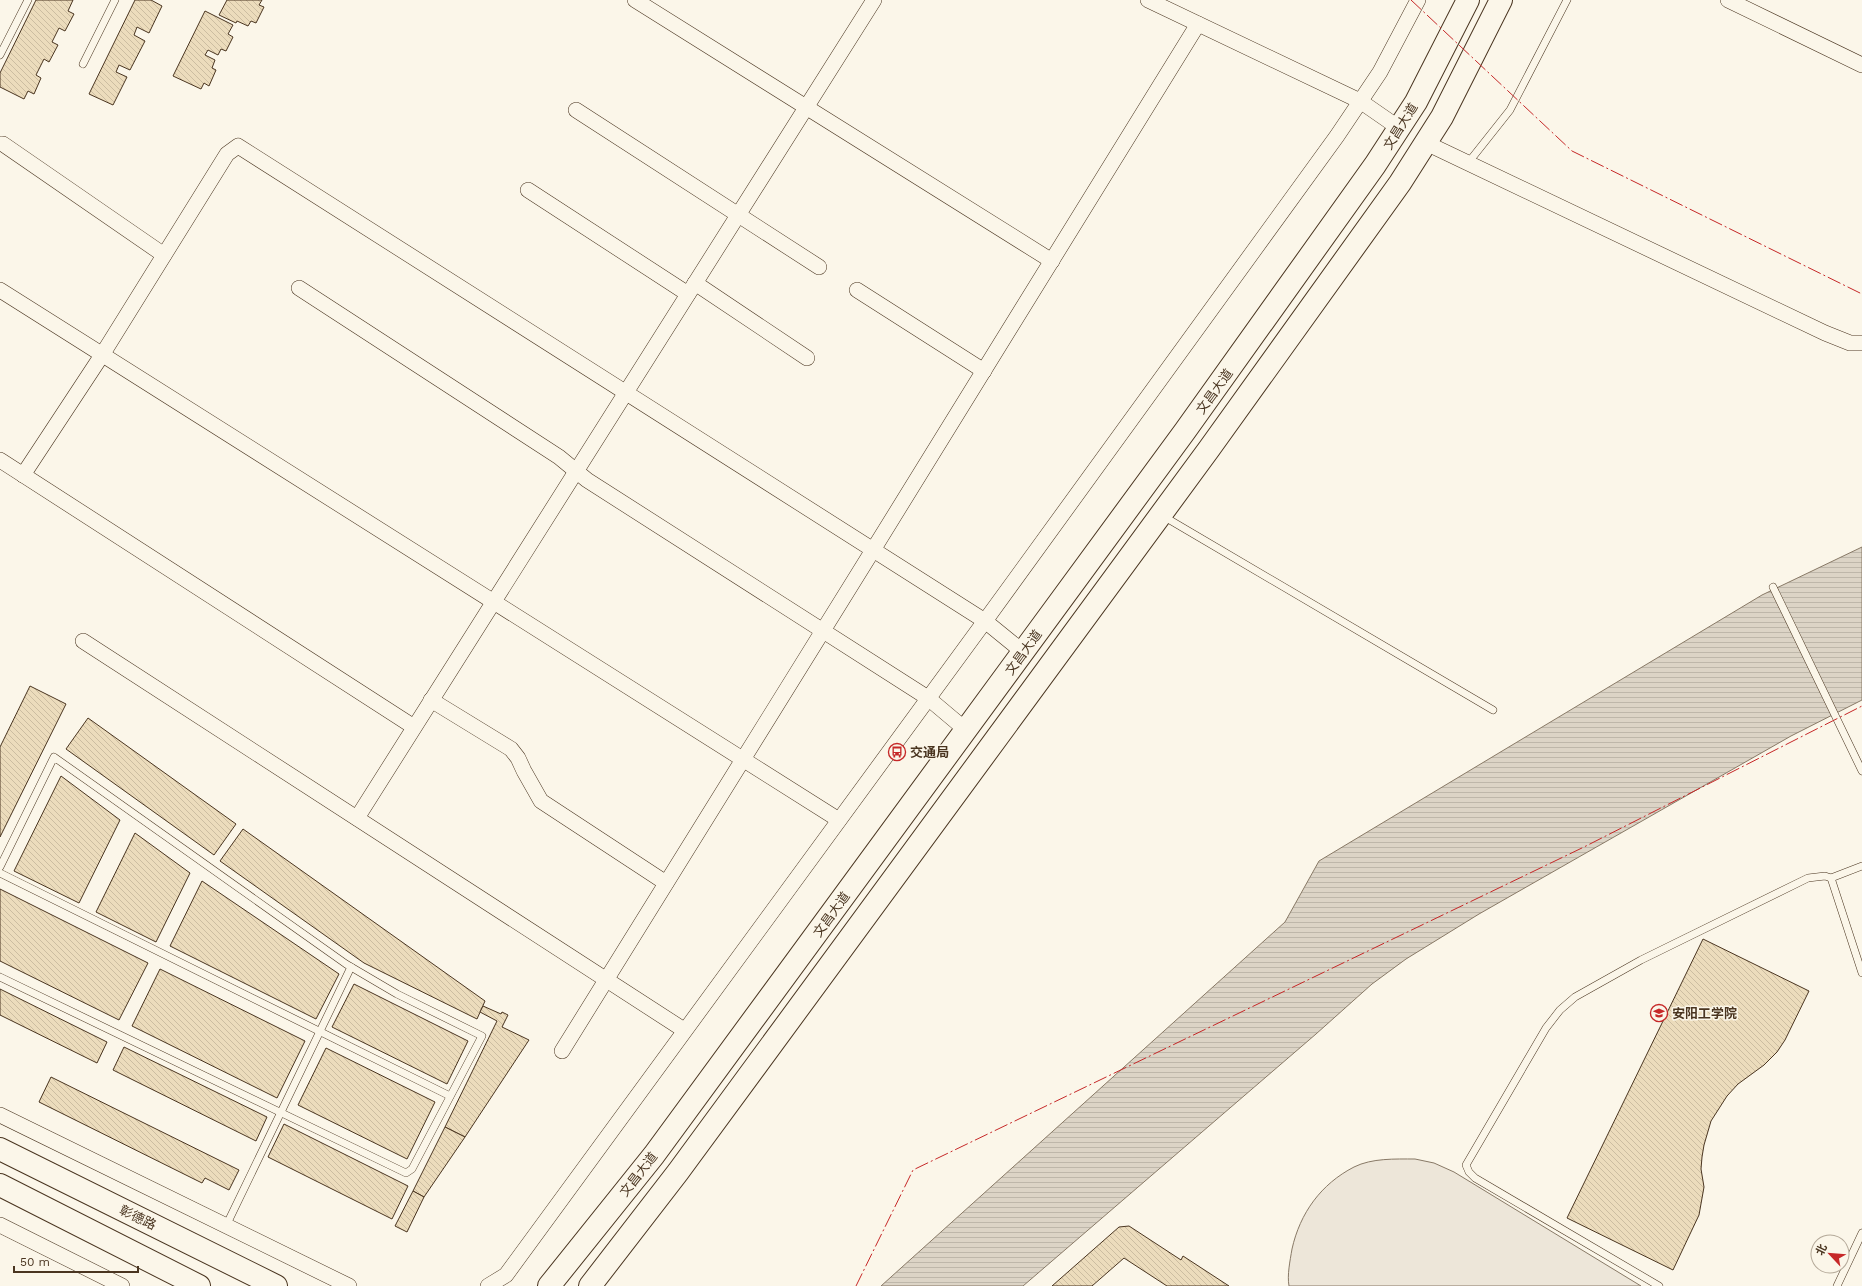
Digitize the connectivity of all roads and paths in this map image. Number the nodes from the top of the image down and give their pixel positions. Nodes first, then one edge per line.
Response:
1 (28, 0) edge
2 (115, 0) edge
3 (635, 0) edge
4 (874, 0) edge
5 (1148, 0) edge
6 (1418, 0) edge
7 (1468, 0) edge
8 (1502, 0) edge
9 (1567, 0) edge
10 (1728, 0) edge
11 (1198, 24) junction
12 (0, 55) edge
13 (83, 64) dead end
14 (1862, 65) edge
15 (1360, 101) junction
16 (806, 107) junction
17 (576, 110) dead end
18 (1399, 128) junction
19 (1426, 143) junction
20 (3, 144) dead end
21 (1468, 163) junction
22 (528, 190) dead end
23 (738, 214) junction
24 (164, 255) junction
25 (1052, 261) junction
26 (819, 267) dead end
27 (299, 288) dead end
28 (692, 288) junction
29 (0, 290) edge
30 (857, 290) dead end
31 (1862, 343) edge
32 (102, 355) junction
33 (807, 358) dead end
34 (984, 371) junction
35 (626, 393) junction
36 (0, 460) edge
37 (576, 471) junction
38 (23, 475) junction
39 (1161, 514) junction
40 (873, 550) junction
41 (1773, 587) dead end
42 (494, 602) junction
43 (985, 621) junction
44 (823, 631) junction
45 (83, 640) dead end
46 (1023, 652) junction
47 (928, 698) junction
48 (431, 700) junction
49 (1493, 710) dead end
50 (414, 727) junction
51 (966, 730) junction
52 (743, 759) junction
53 (1862, 771) edge
54 (357, 818) junction
55 (839, 820) junction
56 (1862, 866) edge
57 (0, 867) edge
58 (0, 874) edge
59 (1830, 878) junction
60 (666, 883) junction
61 (351, 967) junction
62 (1862, 973) edge
63 (0, 978) edge
64 (606, 980) junction
65 (684, 1030) junction
66 (320, 1032) junction
67 (562, 1051) dead end
68 (450, 1096) junction
69 (281, 1113) junction
70 (0, 1115) edge
71 (0, 1149) edge
72 (0, 1185) edge
73 (0, 1225) edge
74 (226, 1226) junction
75 (1862, 1233) edge
76 (609, 1261) junction
77 (122, 1286) edge
78 (199, 1286) edge
79 (276, 1286) edge
80 (349, 1286) edge
81 (488, 1286) edge
82 (549, 1286) edge
83 (590, 1286) edge
84 (604, 1286) edge
85 (1659, 1286) edge
86 (1837, 1286) edge

1 - 12 lane
2 - 13 lane
3 - 16 street
4 - 16 street
5 - 11 street
6 - 15 street
7 - 18 main road, 文昌大道
8 - 19 main road
9 - 21 lane
10 - 14 street
11 - 15 street
11 - 25 street
15 - 18 street
15 - 43 street
16 - 23 street
16 - 25 street
17 - 23 street
18 - 46 main road, 文昌大道
19 - 21 street
19 - 39 main road
20 - 24 street
21 - 31 street
22 - 28 street
23 - 26 street
23 - 28 street
24 - 32 street
24 - 35 street
25 - 34 street
27 - 37 street
28 - 33 street
28 - 35 street
29 - 32 street
30 - 34 street
32 - 38 street
32 - 42 street
34 - 40 street
35 - 37 street
35 - 40 street
36 - 38 street
37 - 42 street
37 - 44 street
38 - 50 street
39 - 49 lane
39 - 76 main road
40 - 43 street
40 - 44 street
41 - 53 lane
42 - 48 street
42 - 52 street
43 - 46 street
43 - 47 street
44 - 47 street
44 - 52 street
45 - 54 street
46 - 51 main road, 文昌大道
47 - 51 street
47 - 55 street
48 - 50 street
48 - 60 street
50 - 54 street
51 - 82 main road, 文昌大道
52 - 55 street
52 - 60 street
54 - 64 street
55 - 65 street
56 - 59 lane
57 - 61 lane
58 - 66 lane
59 - 62 lane
59 - 85 lane
60 - 64 street
61 - 66 lane
61 - 68 lane
63 - 69 lane
64 - 65 street
64 - 67 street
65 - 81 street
66 - 68 lane
66 - 69 lane
68 - 69 lane
69 - 74 lane
70 - 74 street
71 - 79 main road, 彰德路
72 - 78 main road
73 - 77 street
74 - 80 street
75 - 86 lane
76 - 83 main road
76 - 84 street

